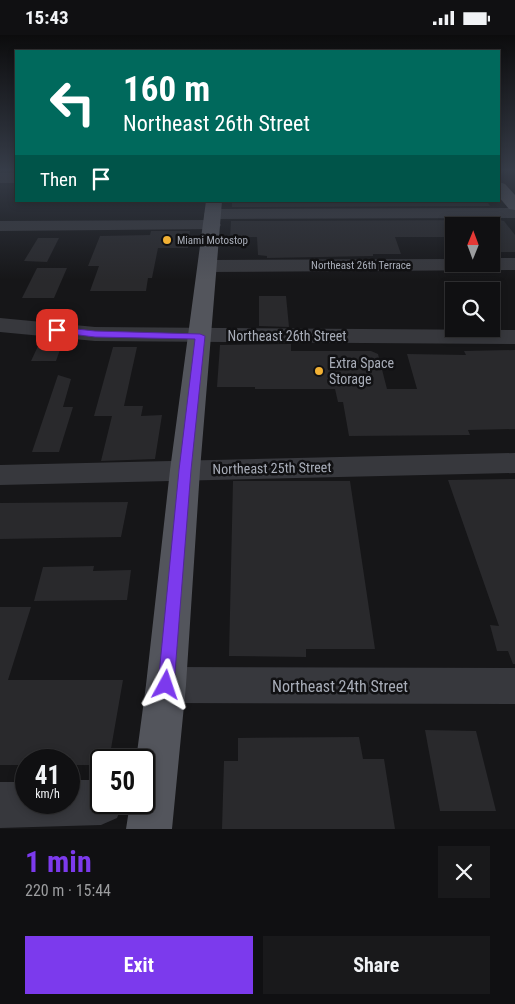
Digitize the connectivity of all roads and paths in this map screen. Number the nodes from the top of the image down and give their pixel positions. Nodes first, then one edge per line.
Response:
1 (213, 213) edge
2 (515, 213) edge
3 (0, 226) edge
4 (515, 264) edge
5 (208, 266) junction
6 (0, 325) edge
7 (200, 336) junction
8 (515, 337) edge
9 (515, 463) edge
10 (185, 470) junction
11 (0, 475) edge
12 (166, 685) junction
13 (515, 686) edge
14 (155, 762) edge
15 (90, 802) edge
16 (0, 805) edge

1 - 2 street
1 - 3 street
1 - 5 main road
4 - 5 street, Northeast 26th Terrace
5 - 7 main road
6 - 7 street, Northeast 26th Street
7 - 8 street, Northeast 26th Street
7 - 10 main road
9 - 10 street, Northeast 25th Street
10 - 11 street, Northeast 25th Street
10 - 12 main road
12 - 13 street, Northeast 24th Street
12 - 14 main road
15 - 16 street

